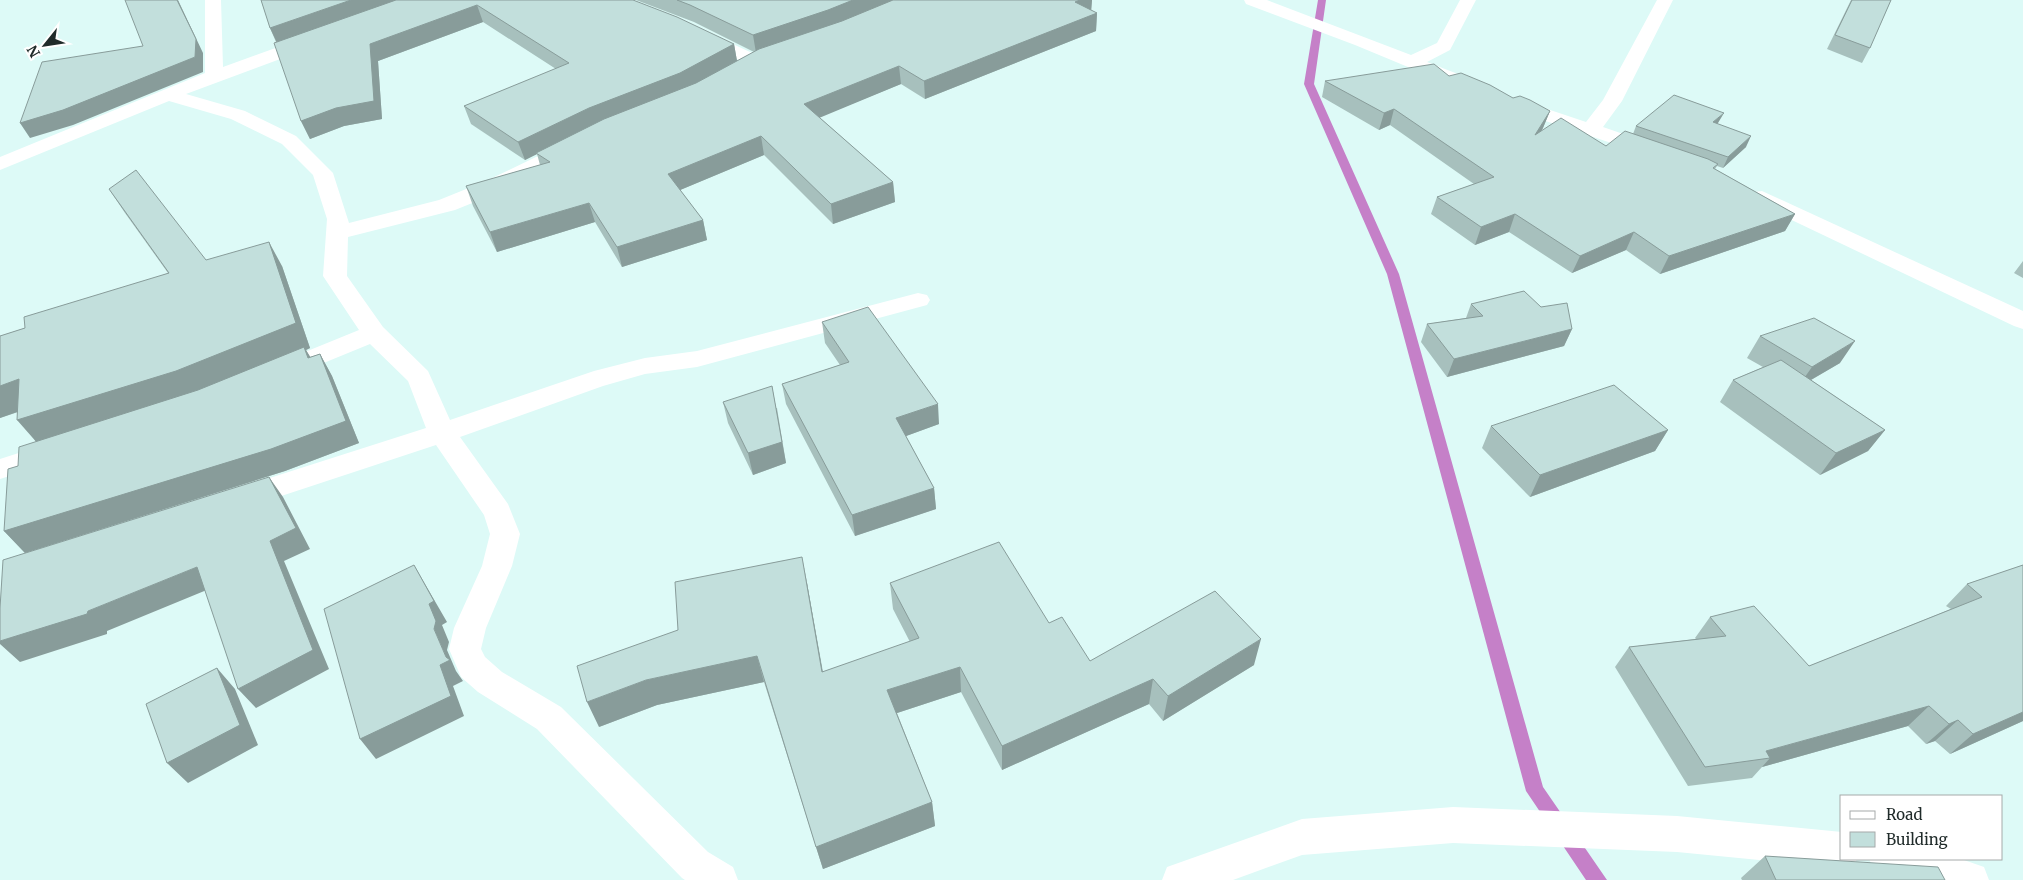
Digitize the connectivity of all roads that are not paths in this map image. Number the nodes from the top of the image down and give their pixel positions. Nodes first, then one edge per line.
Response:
1 (213, 0) edge
2 (1252, 0) edge
3 (1468, 0) edge
4 (1665, 0) edge
5 (687, 28) edge
6 (325, 36) edge
7 (1412, 62) junction
8 (732, 74) edge
9 (214, 76) junction
10 (1473, 88) edge
11 (169, 95) junction
12 (1498, 98) edge
13 (1591, 129) junction
14 (594, 136) edge
15 (1671, 158) edge
16 (0, 164) edge
17 (1742, 188) edge
18 (337, 233) junction
19 (918, 300) dead end
20 (2023, 321) edge
21 (374, 333) junction
22 (266, 378) edge
23 (442, 433) junction
24 (74, 446) edge
25 (0, 469) edge
26 (214, 507) edge
27 (1840, 850) edge
28 (1892, 860) edge
29 (719, 880) edge
30 (1181, 880) edge
31 (1970, 880) edge

1 - 9 street
2 - 7 street
3 - 7 street
4 - 13 street
5 - 8 street
6 - 9 street
7 - 10 street
9 - 11 street
11 - 16 street
11 - 18 street
12 - 13 street
13 - 15 street
14 - 18 street
17 - 20 street
18 - 21 street
19 - 23 street
21 - 22 street
21 - 23 street
23 - 26 street
23 - 29 street
24 - 25 street
27 - 30 street
28 - 31 street

